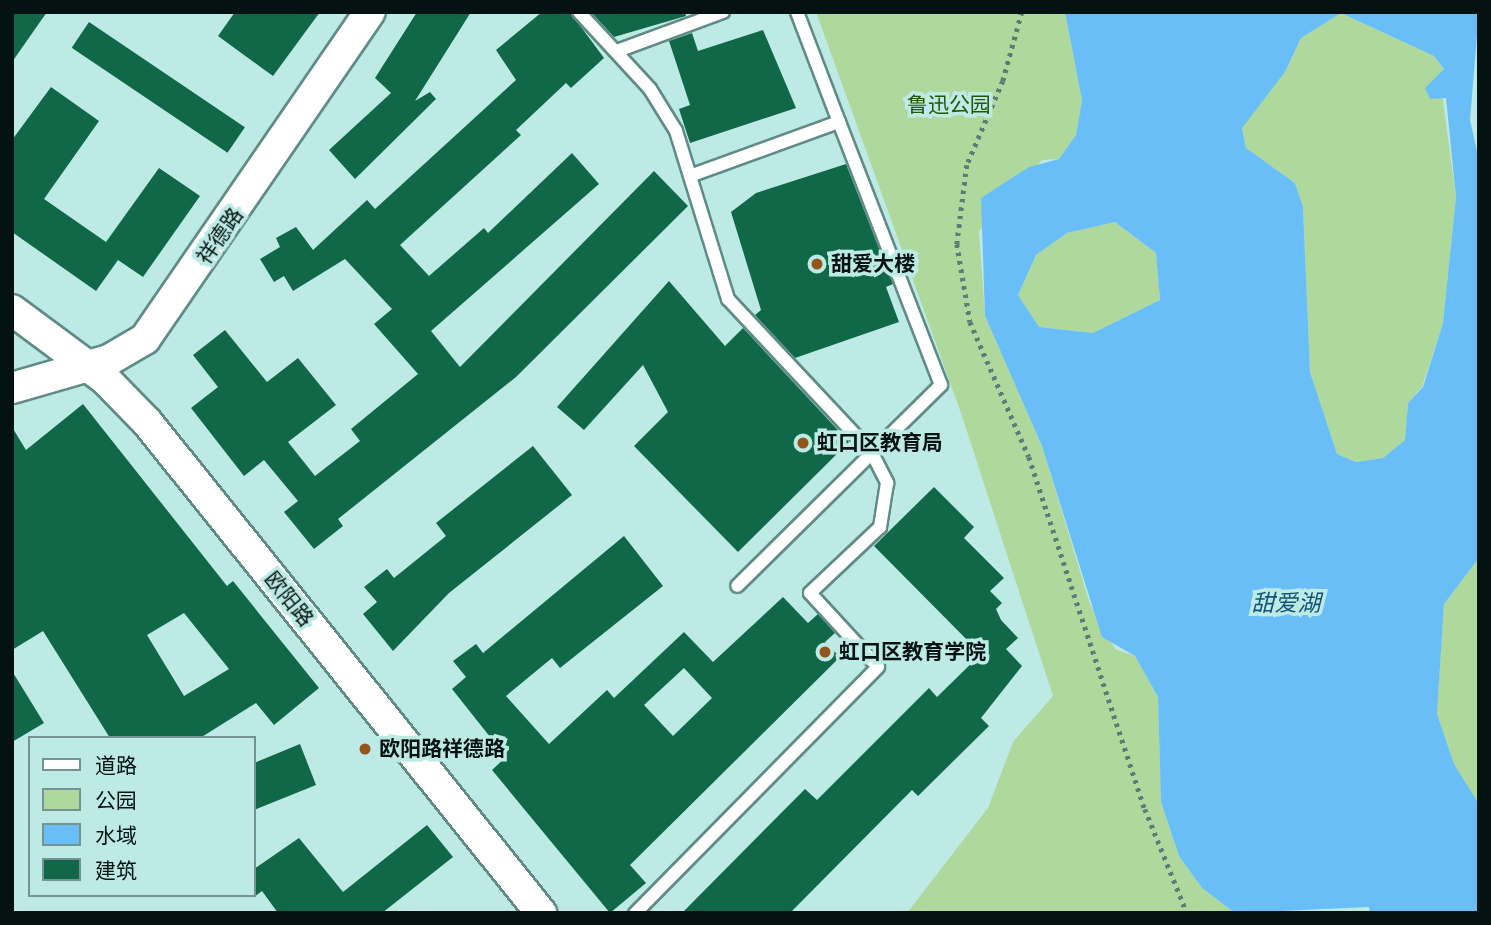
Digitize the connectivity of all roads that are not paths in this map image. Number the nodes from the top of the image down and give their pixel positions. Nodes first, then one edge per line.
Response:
1 (370, 12) edge
2 (579, 12) edge
3 (723, 12) edge
4 (797, 12) edge
5 (617, 51) junction
6 (839, 122) junction
7 (695, 174) junction
8 (12, 310) edge
9 (89, 366) junction
10 (12, 388) edge
11 (872, 453) junction
12 (737, 586) dead end
13 (541, 913) edge
14 (635, 913) edge

1 - 9 street, 祥德路
2 - 5 lane
3 - 5 lane
4 - 6 lane
5 - 7 lane
6 - 7 lane
6 - 11 lane
7 - 11 lane
8 - 9 street, 欧阳路
9 - 10 street, 祥德路
9 - 13 street, 欧阳路
11 - 12 lane
11 - 14 lane

